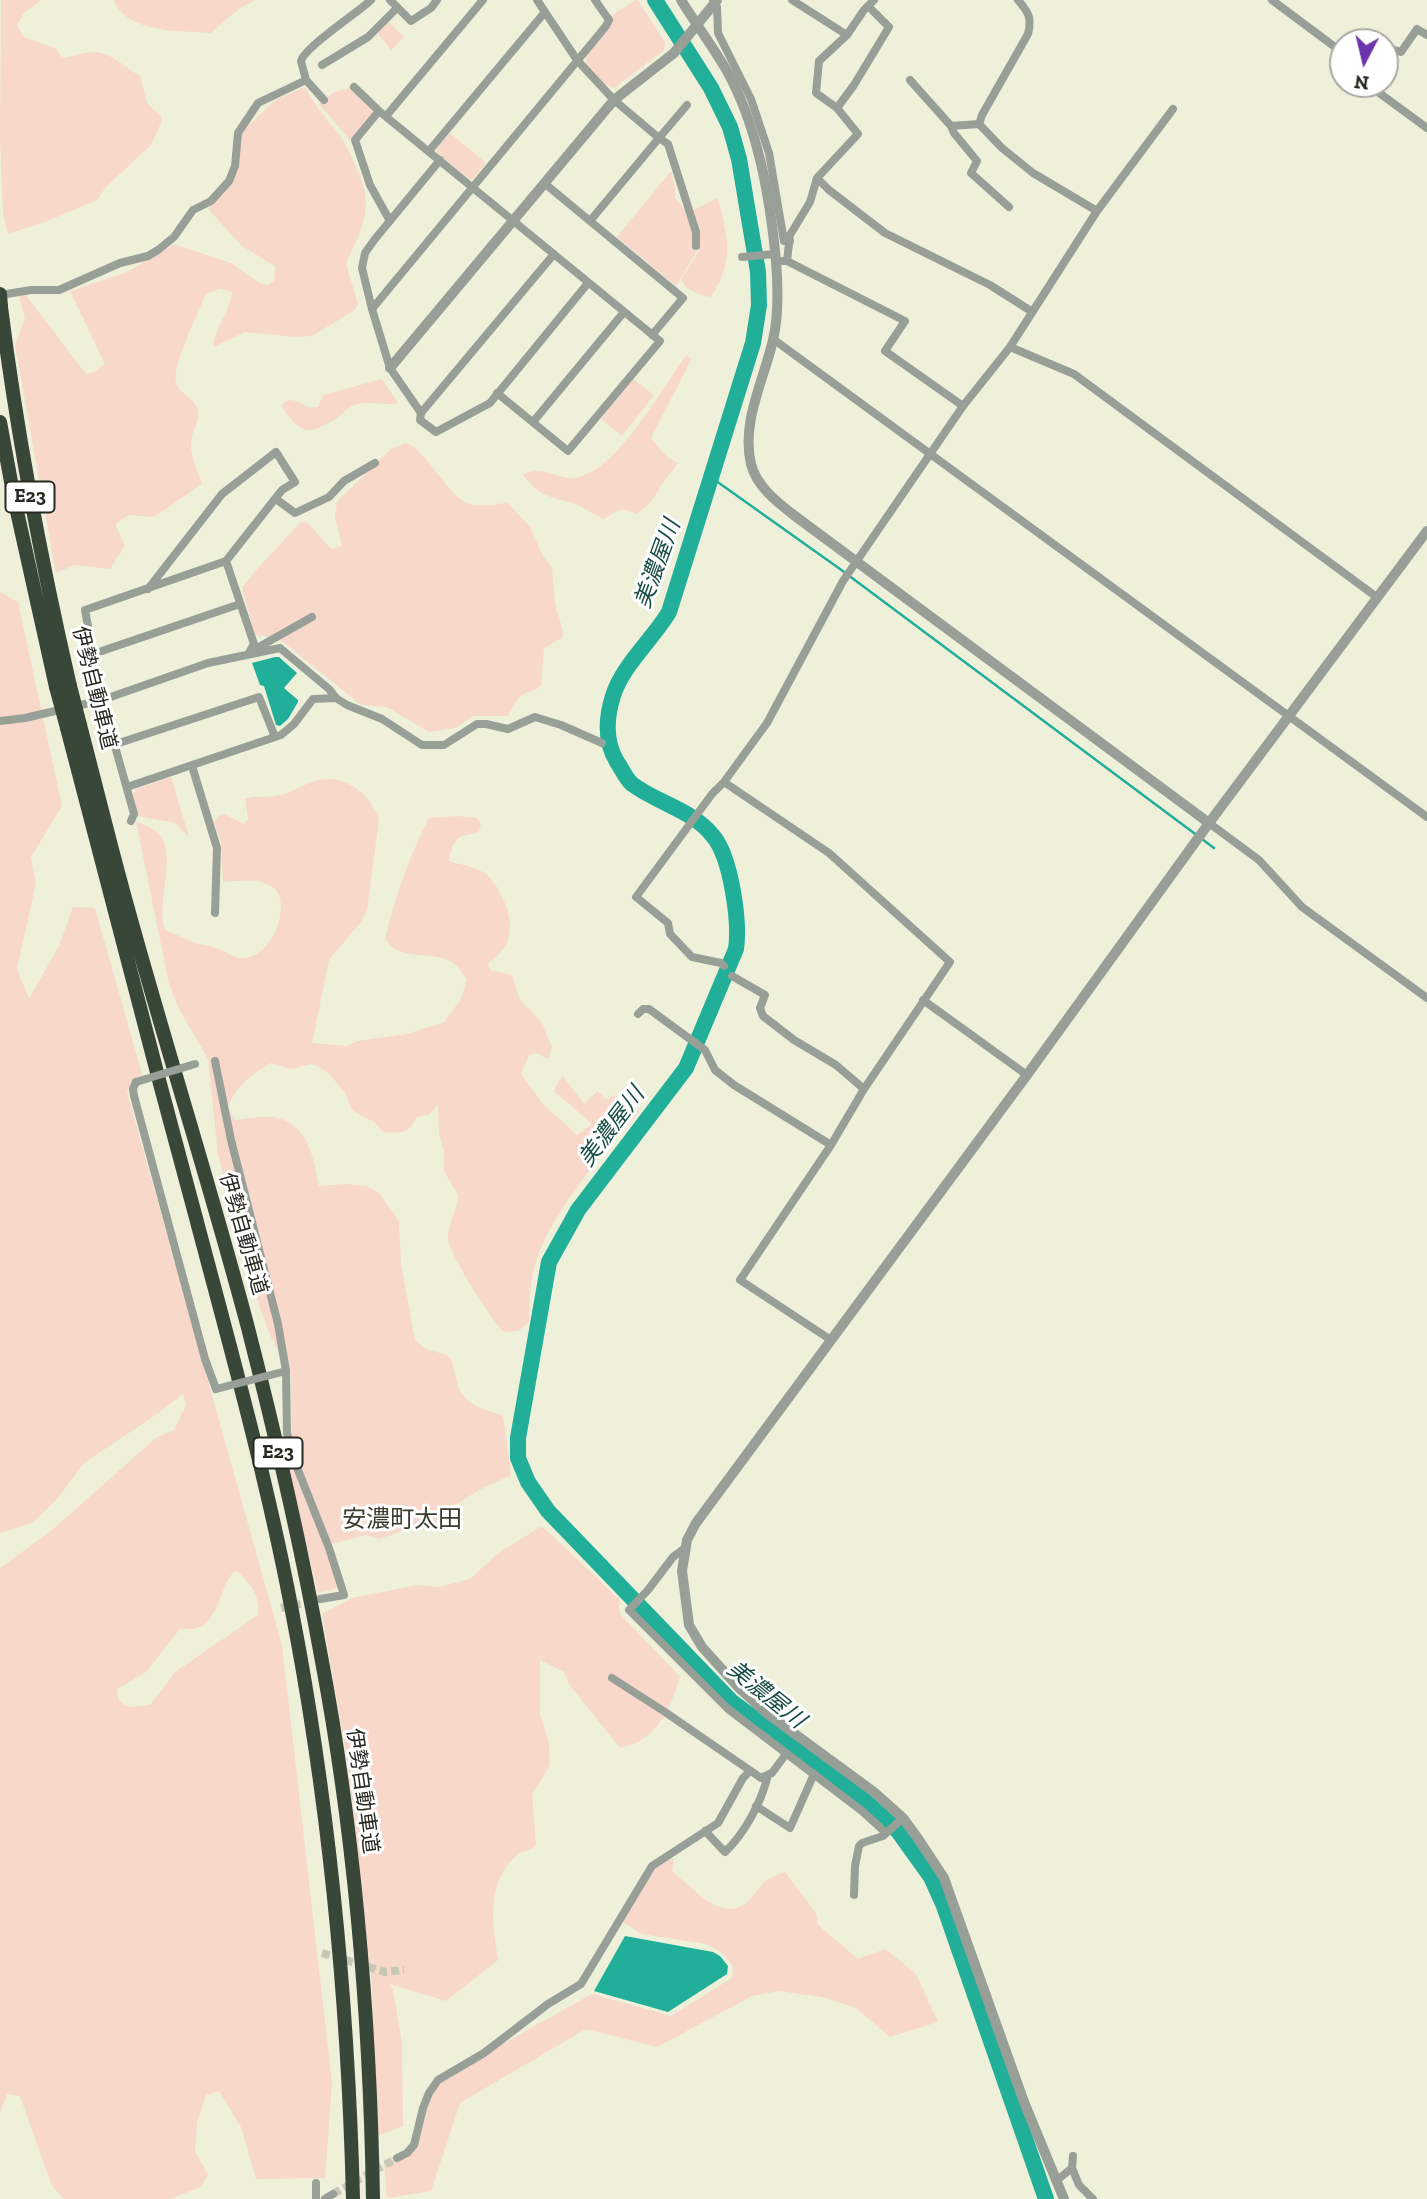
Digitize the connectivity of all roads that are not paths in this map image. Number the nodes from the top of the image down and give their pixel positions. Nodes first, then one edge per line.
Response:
1 (371, 0) edge
2 (390, 0) edge
3 (437, 0) edge
4 (482, 0) edge
5 (537, 0) edge
6 (595, 0) edge
7 (681, 0) edge
8 (792, 0) edge
9 (1018, 0) edge
10 (1272, 0) edge
11 (715, 1) edge
12 (871, 3) edge
13 (397, 8) junction
14 (545, 12) junction
15 (694, 30) junction
16 (847, 35) junction
17 (1427, 35) edge
18 (1329, 43) edge
19 (1399, 51) edge
20 (577, 60) junction
21 (322, 65) dead end
22 (306, 80) junction
23 (910, 80) dead end
24 (354, 87) dead end
25 (1386, 98) edge
26 (324, 100) dead end
27 (614, 100) junction
28 (687, 105) dead end
29 (837, 108) junction
30 (1173, 109) dead end
31 (383, 113) junction
32 (979, 124) junction
33 (951, 125) junction
34 (1427, 128) edge
35 (659, 138) junction
36 (429, 151) junction
37 (440, 160) junction
38 (817, 178) junction
39 (544, 183) junction
40 (472, 187) junction
41 (1009, 207) dead end
42 (1097, 211) junction
43 (513, 220) junction
44 (390, 221) junction
45 (590, 221) junction
46 (790, 241) junction
47 (696, 246) dead end
48 (554, 254) junction
49 (773, 256) junction
50 (743, 257) dead end
51 (787, 261) junction
52 (588, 282) junction
53 (0, 299) edge
54 (372, 309) junction
55 (1031, 311) junction
56 (624, 312) junction
57 (652, 335) junction
58 (773, 339) junction
59 (1010, 348) junction
60 (390, 368) junction
61 (497, 393) junction
62 (963, 406) junction
63 (421, 413) junction
64 (0, 422) edge
65 (533, 422) junction
66 (930, 454) junction
67 (375, 463) dead end
68 (276, 499) junction
69 (1427, 531) edge
70 (226, 561) junction
71 (858, 561) junction
72 (148, 589) junction
73 (1378, 598) junction
74 (240, 604) junction
75 (312, 617) dead end
76 (247, 653) junction
77 (93, 654) junction
78 (63, 687) junction
79 (336, 698) junction
80 (102, 700) junction
81 (1290, 716) junction
82 (0, 721) edge
83 (73, 727) junction
84 (275, 737) junction
85 (602, 743) dead end
86 (116, 744) junction
87 (192, 766) junction
88 (724, 782) junction
89 (127, 787) junction
90 (1427, 817) edge
91 (131, 821) dead end
92 (1209, 823) junction
93 (215, 913) dead end
94 (724, 966) dead end
95 (732, 976) dead end
96 (1427, 998) edge
97 (923, 1000) junction
98 (638, 1014) dead end
99 (215, 1060) dead end
100 (195, 1065) dead end
101 (1027, 1075) junction
102 (864, 1088) junction
103 (831, 1145) junction
104 (831, 1340) junction
105 (286, 1371) junction
106 (685, 1548) junction
107 (320, 1599) tunnel mouth
108 (612, 1678) dead end
109 (786, 1754) junction
110 (750, 1771) junction
111 (814, 1774) junction
112 (768, 1775) junction
113 (756, 1806) junction
114 (902, 1819) junction
115 (705, 1831) junction
116 (887, 1833) junction
117 (854, 1895) dead end
118 (1073, 2156) dead end
119 (397, 2158) tunnel mouth
120 (1072, 2168) junction
121 (1056, 2180) junction
122 (316, 2183) dead end
123 (316, 2199) edge
124 (353, 2199) edge
125 (373, 2199) edge
126 (1064, 2199) edge
127 (1093, 2199) edge

1 - 22 street
2 - 13 street
3 - 13 street
4 - 31 street
5 - 14 street
6 - 20 street
7 - 15 street
8 - 16 street
9 - 32 street
10 - 18 street
11 - 15 street
11 - 46 street
12 - 16 street
12 - 29 street
13 - 21 street
14 - 20 street
14 - 36 street
15 - 27 street
15 - 49 street
16 - 29 street
17 - 19 street
20 - 27 street
20 - 40 street
22 - 26 street
22 - 53 street
23 - 33 street
24 - 31 street
25 - 34 street
27 - 35 street
27 - 39 street
28 - 35 street
29 - 38 street
30 - 42 street
31 - 36 street
31 - 44 street
32 - 33 street
32 - 42 street
33 - 41 street
35 - 45 street
35 - 47 street
36 - 37 street
37 - 40 street
37 - 44 street
38 - 46 street
38 - 55 street
39 - 43 street
39 - 45 street
40 - 43 street
40 - 54 street
42 - 55 street
43 - 48 street
43 - 60 street
44 - 54 street
45 - 57 street
46 - 51 street
48 - 52 street
48 - 63 street
49 - 50 street
49 - 51 street
49 - 58 street
51 - 62 street
52 - 56 street
52 - 61 street
53 - 78 highway, 伊勢自動車道 / E23
54 - 60 street
55 - 59 street
56 - 57 street
56 - 65 street
57 - 65 street
58 - 66 street
58 - 71 street
59 - 62 street
59 - 73 street
60 - 63 street
61 - 63 street
61 - 65 street
62 - 66 street
64 - 78 highway, 伊勢自動車道 / E23
66 - 71 street
66 - 81 street
67 - 68 street
68 - 70 street
68 - 72 street
69 - 73 street
70 - 72 street
70 - 74 street
71 - 88 street
71 - 92 street
72 - 77 street
73 - 81 street
74 - 76 street
74 - 77 street
75 - 76 street
76 - 79 street
76 - 80 street
77 - 80 street
78 - 83 highway, 伊勢自動車道, bridge
79 - 84 street
79 - 85 street
80 - 82 street
80 - 86 street
81 - 90 street
81 - 92 street
83 - 124 highway, 伊勢自動車道 / E23
83 - 125 highway, 伊勢自動車道 / E23
84 - 86 street
84 - 87 street
86 - 89 street
87 - 89 street
87 - 93 street
88 - 94 street
88 - 97 street
89 - 91 street
92 - 96 street
92 - 101 street
95 - 102 street
97 - 101 street
97 - 102 street
98 - 103 street
99 - 105 street
100 - 105 street, bridge
101 - 104 street
102 - 103 street
103 - 104 street
104 - 106 street
105 - 107 street
106 - 109 street
106 - 114 street
108 - 110 street
109 - 111 street
109 - 112 street
110 - 112 street
110 - 115 street
111 - 113 street
111 - 116 street
112 - 113 street
113 - 115 street
114 - 116 street
114 - 121 street
115 - 119 street
116 - 117 street
118 - 120 street
120 - 121 street
120 - 127 street
121 - 126 street
122 - 123 street

